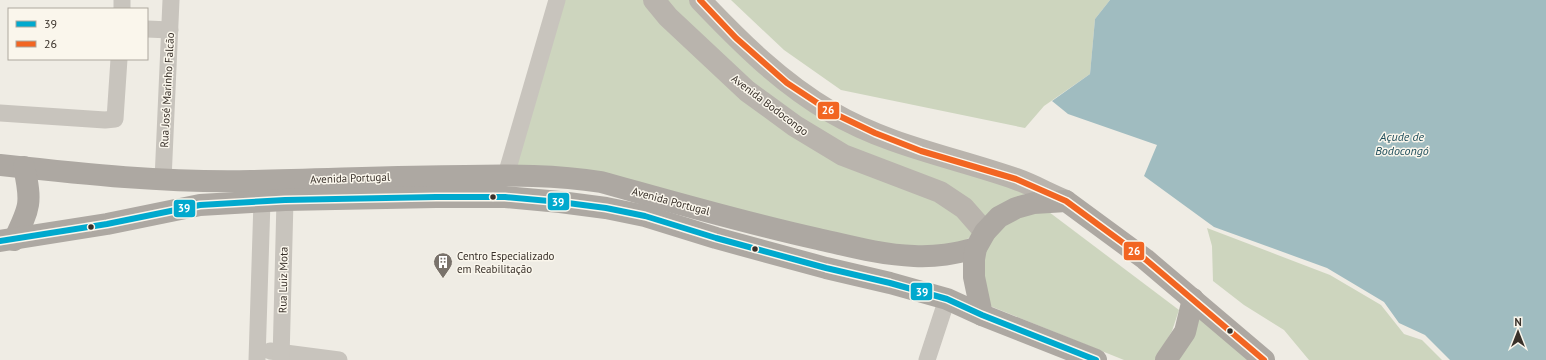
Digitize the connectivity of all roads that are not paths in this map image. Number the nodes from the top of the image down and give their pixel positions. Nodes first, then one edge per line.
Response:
1 (171, 0) edge
2 (557, 0) edge
3 (654, 0) edge
4 (700, 0) edge
5 (148, 29) edge
6 (170, 30) junction
7 (119, 60) edge
8 (0, 113) edge
9 (0, 164) edge
10 (24, 167) junction
11 (506, 175) junction
12 (163, 180) junction
13 (285, 200) junction
14 (262, 201) junction
15 (1066, 201) junction
16 (7, 240) edge
17 (981, 240) junction
18 (1193, 299) junction
19 (947, 300) junction
20 (982, 316) junction
21 (257, 355) edge
22 (281, 356) edge
23 (339, 360) edge
24 (927, 360) edge
25 (1096, 360) edge
26 (1166, 360) edge
27 (1264, 360) edge

1 - 6 street, Rua José Marinho Falcão
2 - 11 street
3 - 17 street, Avenida Bodocongo
4 - 15 street
5 - 6 street
6 - 12 street, Rua José Marinho Falcão
7 - 8 street
9 - 10 main road, Avenida Portugal
10 - 12 main road, Avenida Portugal
10 - 16 main road
11 - 12 main road, Avenida Portugal
11 - 17 main road, Avenida Portugal
13 - 14 main road, Avenida Portugal
13 - 19 main road, Avenida Portugal
13 - 22 street, Rua Luiz Mota
14 - 16 main road, Avenida Portugal
14 - 21 street, Rua Luiz Mota
15 - 17 main road
15 - 18 main road
17 - 20 main road
18 - 26 main road
18 - 27 main road
19 - 20 main road, Avenida Portugal
19 - 24 street
20 - 25 main road, Avenida Portugal
21 - 22 street
22 - 23 street

